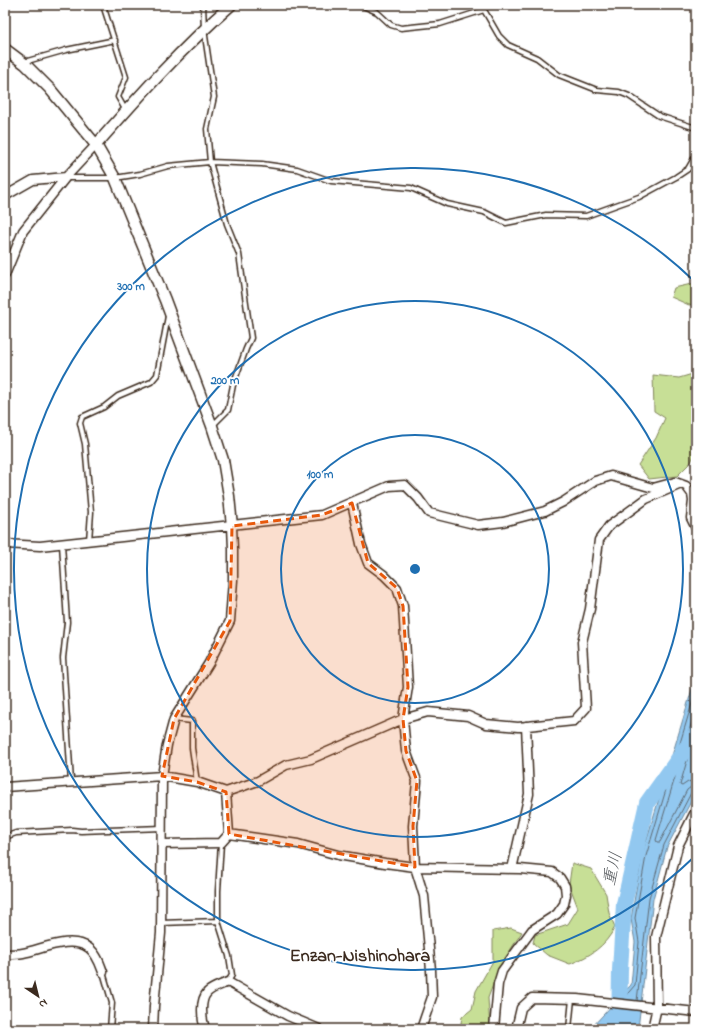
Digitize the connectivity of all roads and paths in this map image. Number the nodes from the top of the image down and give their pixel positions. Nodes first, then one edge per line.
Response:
1 (103, 5) edge
2 (203, 5) edge
3 (231, 5) edge
4 (361, 5) edge
5 (204, 29) junction
6 (115, 40) junction
7 (5, 49) edge
8 (23, 62) junction
9 (126, 111) junction
10 (696, 128) edge
11 (96, 144) junction
12 (696, 154) edge
13 (210, 162) junction
14 (66, 178) junction
15 (115, 178) junction
16 (5, 196) edge
17 (5, 275) edge
18 (169, 312) junction
19 (212, 426) junction
20 (682, 484) junction
21 (352, 503) junction
22 (232, 526) junction
23 (696, 528) edge
24 (89, 541) junction
25 (5, 544) edge
26 (62, 544) junction
27 (174, 719) junction
28 (403, 719) junction
29 (526, 726) junction
30 (162, 776) junction
31 (71, 782) junction
32 (197, 782) junction
33 (5, 787) edge
34 (226, 792) junction
35 (696, 810) edge
36 (162, 828) junction
37 (229, 834) junction
38 (5, 837) edge
39 (221, 843) junction
40 (162, 844) junction
41 (415, 867) junction
42 (512, 869) junction
43 (218, 921) junction
44 (161, 923) junction
45 (5, 954) edge
46 (103, 972) joint
47 (228, 982) junction
48 (574, 999) junction
49 (655, 1007) junction
50 (696, 1012) edge
51 (110, 1029) edge
52 (153, 1029) edge
53 (205, 1029) edge
54 (319, 1029) edge
55 (422, 1029) edge
56 (494, 1029) edge
57 (516, 1029) edge
58 (569, 1029) edge
59 (652, 1029) edge

1 - 6 lane
2 - 5 lane
3 - 5 street
4 - 10 lane
5 - 9 street
5 - 13 lane
6 - 8 lane
6 - 9 lane
7 - 8 street
8 - 11 street
9 - 11 street
11 - 14 street
11 - 15 street
12 - 13 lane
13 - 15 lane
13 - 19 lane
14 - 15 lane
14 - 16 street
14 - 17 street
15 - 18 street
18 - 19 street
18 - 24 lane
19 - 22 street
20 - 21 street
20 - 23 street
20 - 29 street
21 - 22 street
21 - 28 street
22 - 24 street
22 - 27 street
24 - 26 street
25 - 26 street
26 - 31 lane
27 - 30 street
27 - 32 lane
28 - 29 street
28 - 34 street
28 - 41 street
29 - 42 street
30 - 31 street
30 - 32 street
30 - 36 street
31 - 33 street
32 - 34 street
34 - 37 street
35 - 49 street
36 - 38 lane
36 - 40 street
37 - 39 street
37 - 41 street
39 - 40 street
39 - 43 lane
40 - 44 street
41 - 42 street
41 - 55 street
42 - 56 street
43 - 44 lane
43 - 47 lane
44 - 52 street
45 - 46 street
46 - 51 lane
47 - 53 street
47 - 54 street
48 - 49 street
48 - 57 street
48 - 58 lane
49 - 50 street
49 - 59 street

